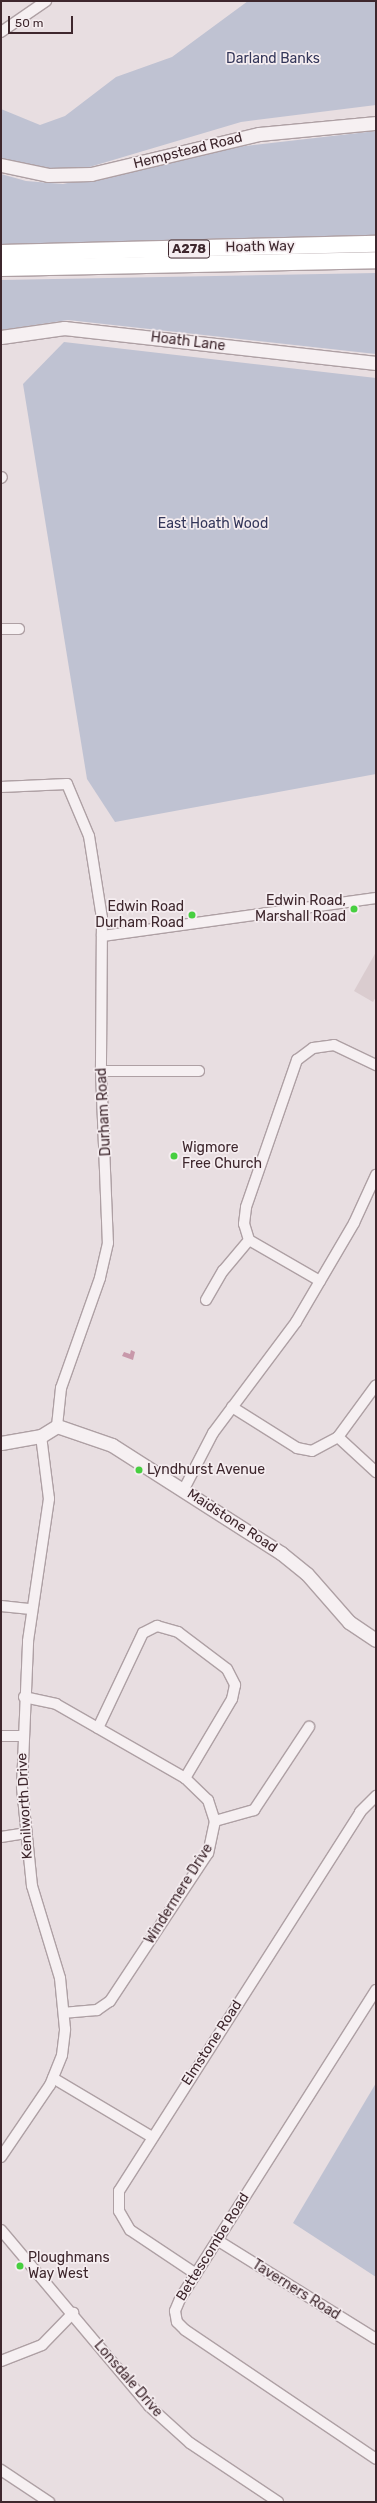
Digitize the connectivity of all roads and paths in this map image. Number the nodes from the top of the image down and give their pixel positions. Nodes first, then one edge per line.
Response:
1 (46, 1) edge
2 (1, 32) edge
3 (376, 124) edge
4 (1, 165) edge
5 (376, 244) edge
6 (1, 253) edge
7 (376, 260) edge
8 (1, 268) edge
9 (1, 337) edge
10 (376, 363) edge
11 (1, 629) edge
12 (19, 629) dead end
13 (1, 787) edge
14 (376, 898) edge
15 (102, 936) junction
16 (376, 1065) edge
17 (101, 1071) junction
18 (199, 1071) dead end
19 (376, 1175) edge
20 (250, 1240) junction
21 (320, 1280) junction
22 (206, 1300) dead end
23 (376, 1385) edge
24 (232, 1407) junction
25 (57, 1426) junction
26 (41, 1436) junction
27 (338, 1437) junction
28 (1, 1443) edge
29 (376, 1472) edge
30 (184, 1489) junction
31 (1, 1606) edge
32 (31, 1609) junction
33 (376, 1640) edge
34 (24, 1697) junction
35 (98, 1728) junction
36 (310, 1728) dead end
37 (1, 1736) edge
38 (22, 1736) junction
39 (185, 1778) junction
40 (376, 1796) edge
41 (215, 1821) junction
42 (26, 1833) junction
43 (1, 1837) edge
44 (376, 1990) edge
45 (64, 2013) junction
46 (53, 2078) junction
47 (152, 2137) junction
48 (1, 2157) edge
49 (1, 2230) edge
50 (217, 2240) junction
51 (196, 2274) junction
52 (73, 2313) junction
53 (376, 2339) edge
54 (1, 2360) edge
55 (376, 2458) edge
56 (1, 2470) edge
57 (49, 2502) edge
58 (278, 2502) edge

1 - 2 street
3 - 4 street, Hempstead Road
5 - 6 main road, Hoath Way / A278
7 - 8 main road, Hoath Way / A278
9 - 10 street, Hoath Lane
11 - 12 street
13 - 15 street, Durham Road
14 - 15 street
15 - 17 street, Durham Road
16 - 20 street
17 - 18 street
17 - 25 street, Durham Road
19 - 21 street
20 - 21 street
20 - 22 street
21 - 24 street
23 - 27 street
24 - 27 street
24 - 30 street
25 - 26 street
25 - 30 street, Maidstone Road
26 - 28 street
26 - 32 street, Kenilworth Drive
27 - 29 street
30 - 33 street, Maidstone Road
31 - 32 street
32 - 34 street, Kenilworth Drive
34 - 35 street
34 - 38 street, Kenilworth Drive
35 - 39 street
35 - 39 street
36 - 41 street
37 - 38 street
38 - 42 street, Kenilworth Drive
39 - 41 street
40 - 47 street, Elmstone Road
41 - 45 street, Windermere Drive
42 - 43 street
42 - 45 street, Kenilworth Drive
44 - 50 street, Bettescombe Road
45 - 46 street, Kenilworth Drive
46 - 47 street
46 - 48 street, Kenilworth Drive
47 - 51 street, Elmstone Road
49 - 52 street, Lonsdale Drive
50 - 51 street, Bettescombe Road
50 - 53 street, Taverners Road
51 - 55 street, Bettescombe Road
52 - 54 street
52 - 58 street, Lonsdale Drive
56 - 57 street

